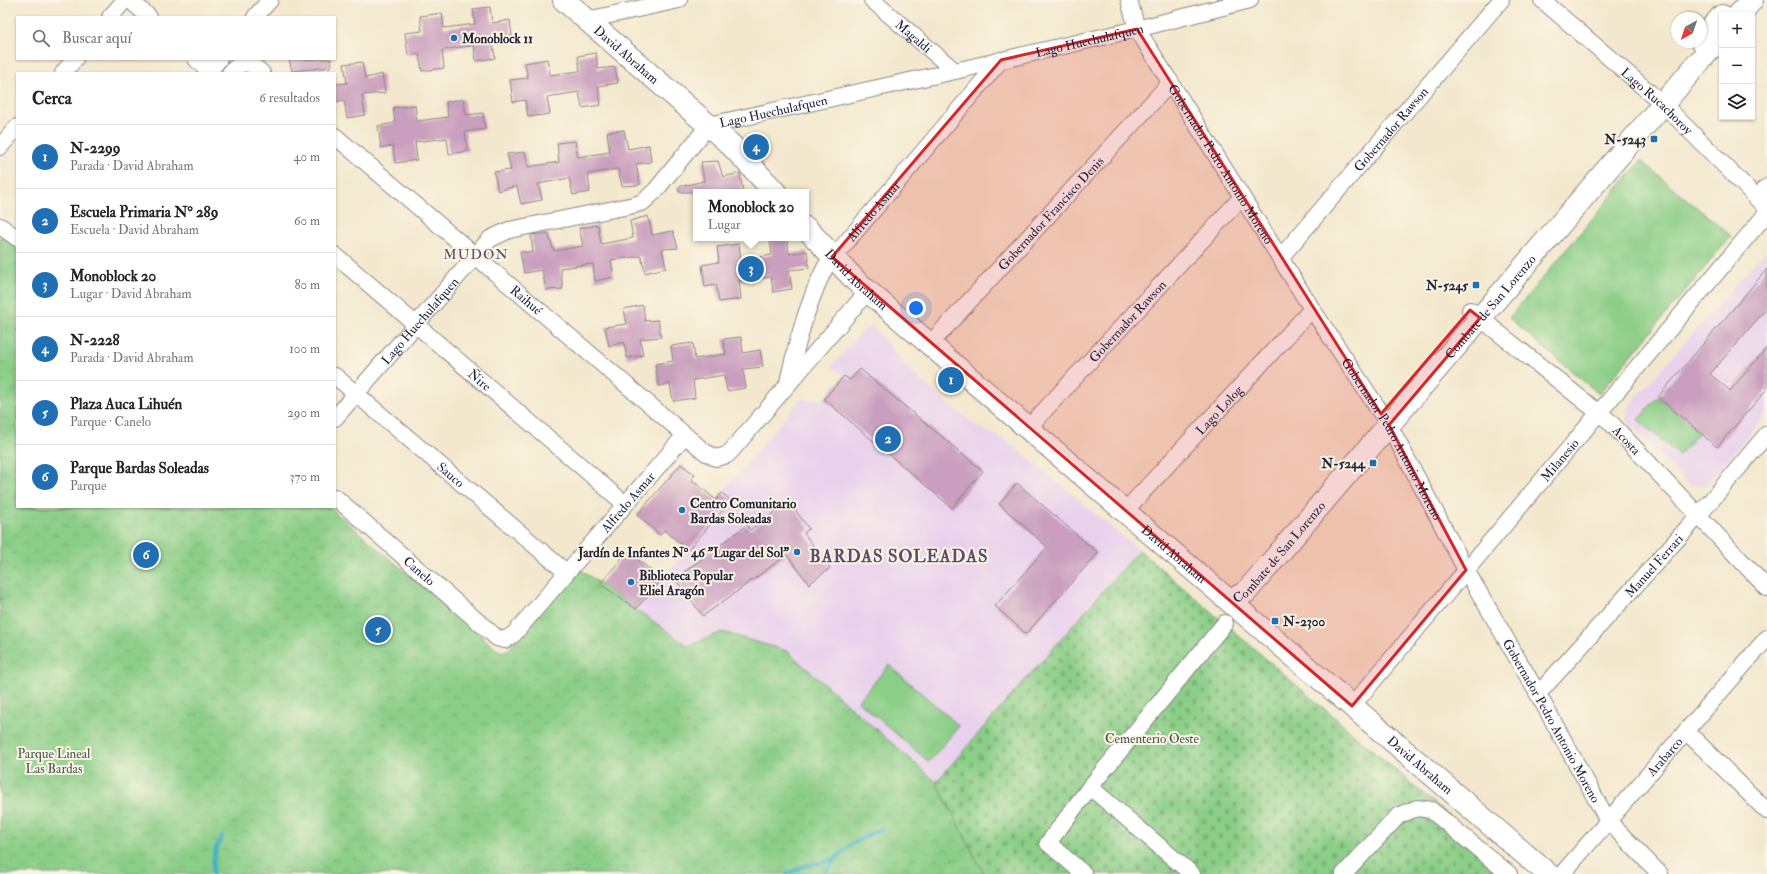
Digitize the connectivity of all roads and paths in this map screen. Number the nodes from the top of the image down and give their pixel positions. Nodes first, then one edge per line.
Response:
1 (125, 0) edge
2 (130, 0) edge
3 (270, 0) edge
4 (564, 0) edge
5 (679, 0) edge
6 (872, 0) edge
7 (1130, 0) edge
8 (1250, 0) edge
9 (1501, 0) edge
10 (1542, 0) edge
11 (1735, 0) edge
12 (1752, 0) edge
13 (1725, 12) edge
14 (1742, 12) edge
15 (111, 16) edge
16 (148, 16) edge
17 (256, 16) edge
18 (1719, 19) edge
19 (587, 20) junction
20 (1137, 29) junction
21 (1707, 33) edge
22 (1719, 38) edge
23 (1695, 48) edge
24 (74, 60) edge
25 (198, 60) edge
26 (1001, 60) junction
27 (212, 68) edge
28 (955, 71) junction
29 (64, 72) edge
30 (231, 72) edge
31 (261, 72) edge
32 (1171, 82) junction
33 (1658, 100) junction
34 (709, 125) junction
35 (16, 128) edge
36 (336, 137) edge
37 (0, 147) edge
38 (772, 189) edge
39 (1242, 197) junction
40 (1763, 197) edge
41 (1767, 213) edge
42 (0, 226) edge
43 (809, 231) edge
44 (16, 237) edge
45 (475, 255) junction
46 (336, 256) edge
47 (832, 258) junction
48 (1280, 258) junction
49 (868, 291) junction
50 (1312, 309) junction
51 (1475, 314) junction
52 (416, 324) junction
53 (930, 344) junction
54 (336, 377) edge
55 (787, 385) junction
56 (356, 394) junction
57 (1599, 413) junction
58 (336, 417) edge
59 (1385, 419) junction
60 (1028, 428) junction
61 (1767, 434) edge
62 (685, 435) junction
63 (721, 458) joint
64 (336, 498) edge
65 (625, 504) junction
66 (1125, 511) junction
67 (1699, 515) junction
68 (1466, 570) junction
69 (566, 572) junction
70 (1767, 588) edge
71 (1230, 601) junction
72 (1225, 623) dead end
73 (1767, 638) edge
74 (505, 640) joint
75 (1538, 694) junction
76 (1352, 706) junction
77 (1686, 731) junction
78 (1090, 787) junction
79 (1767, 811) edge
80 (1608, 821) junction
81 (1084, 874) edge
82 (1192, 874) edge
83 (1344, 874) edge
84 (1509, 874) edge
85 (1548, 874) edge
86 (1562, 874) edge
87 (1660, 874) edge

1 - 15 street
2 - 16 street
3 - 17 street
4 - 19 main road, David Abraham
5 - 19 street
6 - 28 street, Magaldi
7 - 20 street, Gobernador Pedro Antonio Moreno
8 - 20 street, Lago Huechulafquen
9 - 48 street, Gobernador Rawson
10 - 33 street, Lago Rucachoroy
11 - 13 main road, Combate de San Lorenzo
12 - 14 main road
18 - 21 main road, Combate de San Lorenzo
19 - 34 main road, David Abraham
20 - 26 street, Lago Huechulafquen
20 - 32 street, Gobernador Pedro Antonio Moreno
22 - 33 main road, Combate de San Lorenzo
23 - 33 main road, Combate de San Lorenzo
24 - 29 street
25 - 27 street
26 - 28 street, Lago Huechulafquen
26 - 47 street, Alfredo Asmar
28 - 34 street, Lago Huechulafquen
30 - 31 street
32 - 39 street, Gobernador Pedro Antonio Moreno
32 - 53 street, Gobernador Francisco Denis
33 - 40 street, Lago Rucachoroy
33 - 51 main road, Combate de San Lorenzo
34 - 38 main road, David Abraham
34 - 45 street, Lago Huechulafquen
35 - 37 street
36 - 45 street, Raihué
39 - 48 street, Gobernador Pedro Antonio Moreno
39 - 60 street, Gobernador Rawson
41 - 57 street, Milanesio
42 - 44 street
43 - 47 main road, David Abraham
45 - 52 street, Lago Huechulafquen
45 - 62 street, Raihué
46 - 52 street, Ñire
47 - 49 main road, David Abraham
47 - 55 street, Alfredo Asmar
48 - 50 street, Gobernador Pedro Antonio Moreno
49 - 53 main road, David Abraham
49 - 55 street, Alfredo Asmar
50 - 59 street, Gobernador Pedro Antonio Moreno
50 - 66 street, Lago Lolog
51 - 57 street, Acosta
51 - 59 main road, Combate de San Lorenzo
52 - 56 street, Lago Huechulafquen
52 - 65 street, Ñire
53 - 60 main road, David Abraham
54 - 56 street, Sauco
55 - 63 street, Alfredo Asmar
56 - 58 street, Lago Huechulafquen
56 - 69 street, Sauco
57 - 67 street, Acosta
57 - 68 street, Milanesio
59 - 68 street, Gobernador Pedro Antonio Moreno
59 - 71 main road, Combate de San Lorenzo
60 - 66 main road, David Abraham
61 - 67 street, Manuel Ferrari
62 - 63 street, Raihué
62 - 65 street, Alfredo Asmar
64 - 74 street, Canelo
65 - 69 street, Alfredo Asmar
66 - 71 main road, David Abraham
67 - 70 street, Acosta
67 - 75 street, Manuel Ferrari
68 - 75 street, Gobernador Pedro Antonio Moreno
68 - 76 street, Milanesio
69 - 74 street, Alfredo Asmar
71 - 76 main road, David Abraham
72 - 78 street
73 - 77 street, Arabarco
75 - 80 street, Gobernador Pedro Antonio Moreno
76 - 85 main road, David Abraham
77 - 79 street
77 - 80 street, Arabarco
78 - 81 street
78 - 82 street
80 - 86 street, Arabarco
80 - 87 street, Gobernador Pedro Antonio Moreno
83 - 84 street

